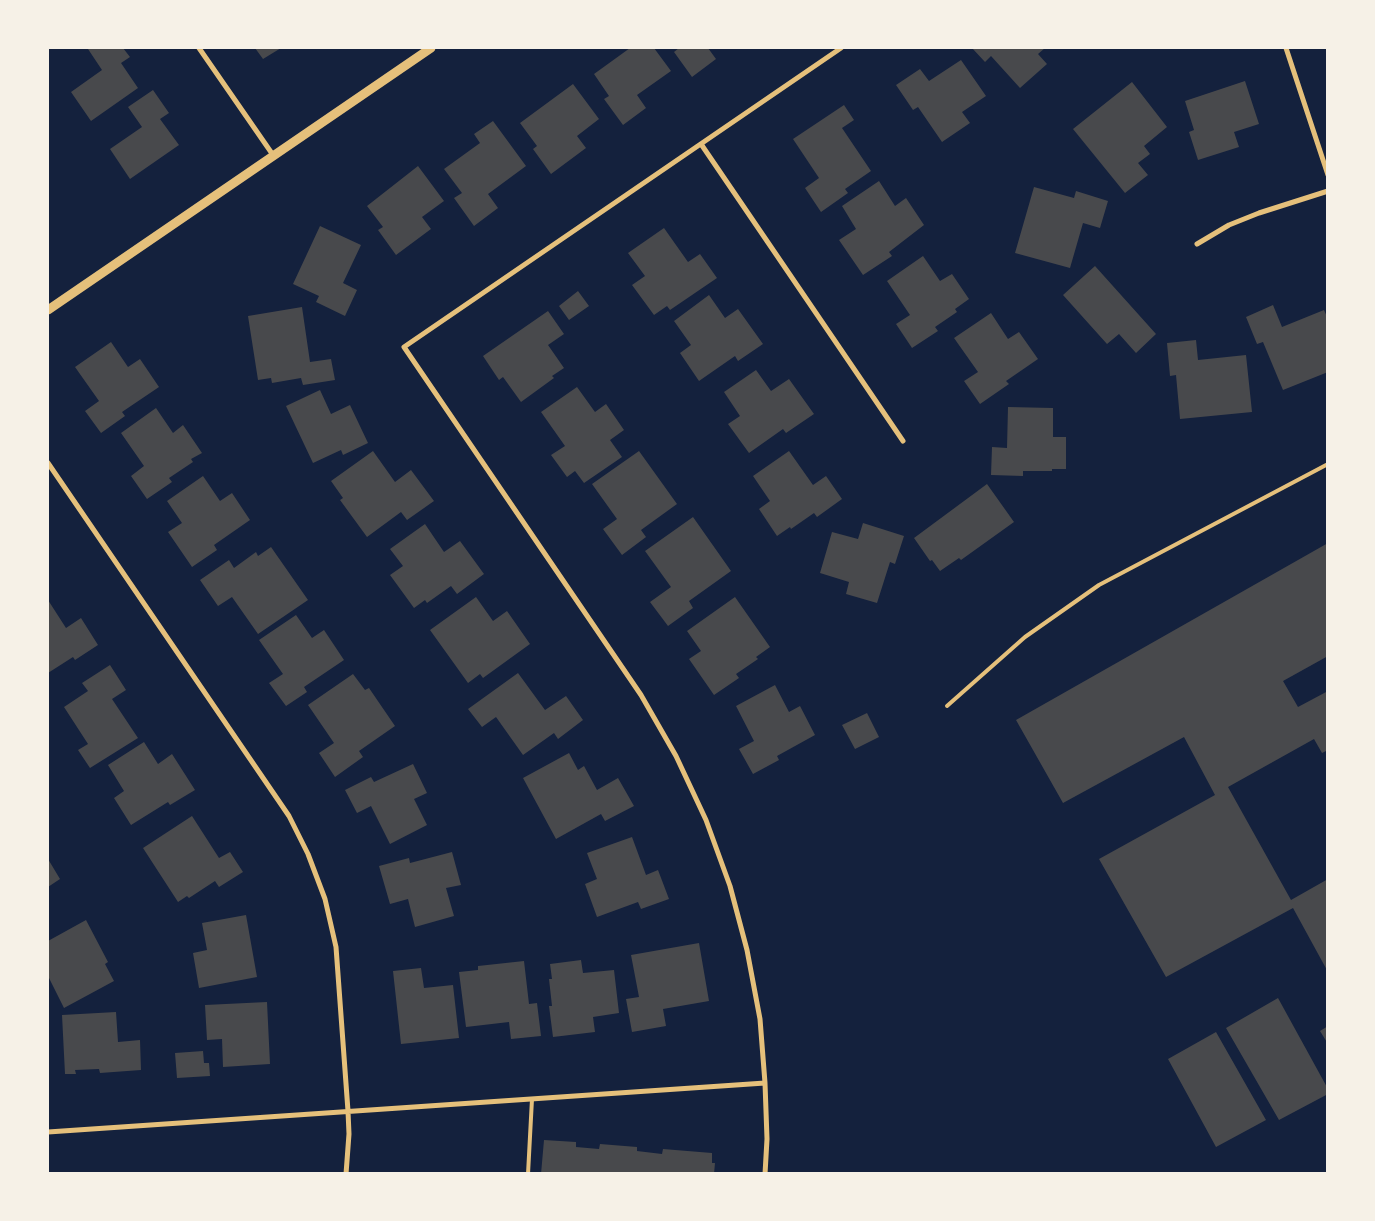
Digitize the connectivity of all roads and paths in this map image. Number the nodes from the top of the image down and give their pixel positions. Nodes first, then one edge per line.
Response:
1 (199, 48) edge
2 (430, 48) edge
3 (841, 48) edge
4 (1286, 48) edge
5 (701, 144) junction
6 (273, 155) junction
7 (1328, 175) edge
8 (1328, 191) edge
9 (1197, 244) dead end
10 (48, 310) edge
11 (904, 441) dead end
12 (48, 463) edge
13 (1328, 464) edge
14 (947, 706) dead end
15 (765, 1083) junction
16 (532, 1099) junction
17 (348, 1112) junction
18 (48, 1132) edge
19 (346, 1174) edge
20 (528, 1174) edge
21 (765, 1174) edge

1 - 6 street
2 - 6 street
3 - 5 street
4 - 7 street
5 - 11 street
5 - 15 street
6 - 10 street
8 - 9 street
12 - 17 street
13 - 14 lane
15 - 16 street
15 - 21 street
16 - 17 street
16 - 20 lane
17 - 18 street
17 - 19 street

